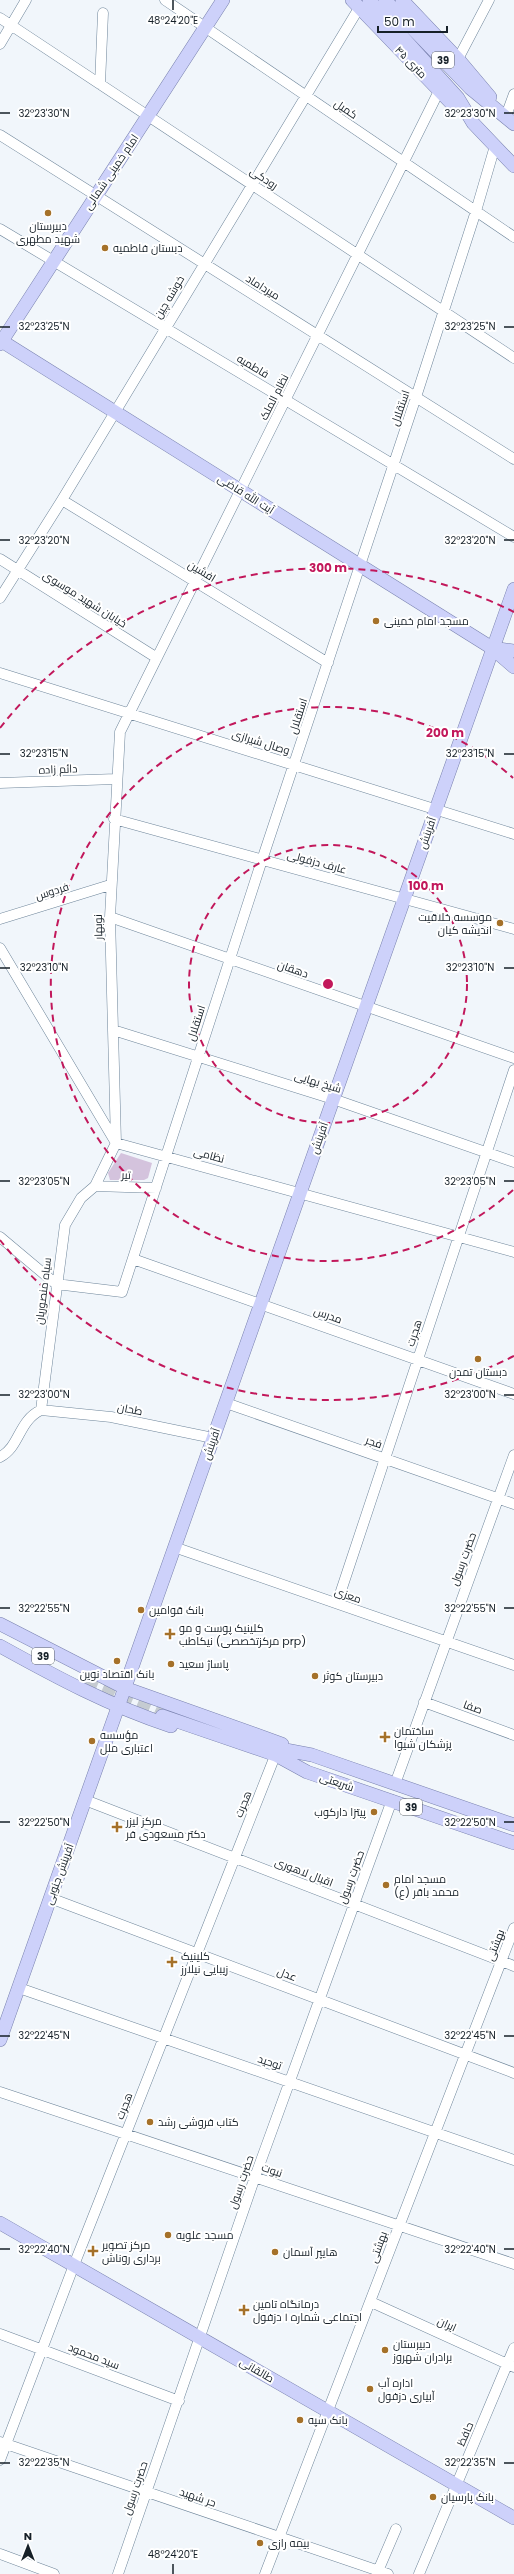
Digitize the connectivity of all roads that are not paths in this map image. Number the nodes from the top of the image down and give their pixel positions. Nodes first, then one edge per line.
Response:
1 (26, 0) edge
2 (165, 0) edge
3 (223, 0) edge
4 (385, 0) edge
5 (402, 0) edge
6 (489, 0) edge
7 (360, 3) edge
8 (103, 13) dead end
9 (0, 18) edge
10 (11, 25) junction
11 (205, 28) junction
12 (0, 44) edge
13 (458, 58) junction
14 (100, 84) junction
15 (439, 91) junction
16 (514, 94) edge
17 (307, 97) junction
18 (148, 116) junction
19 (510, 120) edge
20 (473, 123) junction
21 (0, 135) edge
22 (495, 146) junction
23 (404, 163) junction
24 (514, 166) edge
25 (252, 185) junction
26 (95, 196) junction
27 (476, 211) junction
28 (0, 229) edge
29 (514, 237) edge
30 (359, 255) junction
31 (54, 261) junction
32 (203, 264) junction
33 (444, 311) junction
34 (165, 327) junction
35 (318, 336) junction
36 (1, 342) edge
37 (514, 358) edge
38 (416, 398) junction
39 (286, 399) junction
40 (115, 412) junction
41 (514, 459) edge
42 (393, 464) junction
43 (241, 490) junction
44 (62, 500) junction
45 (514, 537) edge
46 (0, 559) edge
47 (360, 565) junction
48 (17, 570) junction
49 (195, 581) junction
50 (514, 589) edge
51 (0, 598) edge
52 (492, 648) junction
53 (514, 651) edge
54 (157, 658) junction
55 (328, 663) junction
56 (514, 667) edge
57 (0, 673) edge
58 (129, 714) junction
59 (295, 766) junction
60 (116, 779) junction
61 (0, 783) edge
62 (435, 809) junction
63 (114, 819) junction
64 (514, 834) edge
65 (262, 860) junction
66 (110, 885) junction
67 (404, 899) junction
68 (110, 917) junction
69 (0, 919) edge
70 (514, 929) edge
71 (0, 948) edge
72 (230, 959) junction
73 (366, 1006) junction
74 (113, 1030) junction
75 (197, 1057) junction
76 (514, 1058) edge
77 (514, 1070) edge
78 (333, 1098) junction
79 (116, 1143) junction
80 (487, 1152) junction
81 (166, 1156) junction
82 (514, 1162) edge
83 (95, 1186) junction
84 (156, 1188) junction
85 (300, 1192) junction
86 (0, 1236) edge
87 (459, 1236) junction
88 (514, 1252) edge
89 (133, 1259) junction
90 (56, 1284) junction
91 (260, 1304) junction
92 (418, 1360) junction
93 (514, 1394) edge
94 (226, 1403) junction
95 (41, 1410) junction
96 (213, 1438) junction
97 (514, 1455) edge
98 (0, 1457) edge
99 (385, 1458) junction
100 (498, 1498) junction
101 (514, 1504) edge
102 (174, 1547) junction
103 (337, 1603) junction
104 (0, 1624) edge
105 (0, 1632) edge
106 (0, 1638) edge
107 (446, 1641) junction
108 (0, 1646) edge
109 (514, 1665) edge
110 (86, 1682) junction
111 (125, 1688) junction
112 (424, 1702) junction
113 (118, 1708) junction
114 (162, 1713) junction
115 (514, 1735) edge
116 (273, 1761) junction
117 (307, 1772) junction
118 (395, 1784) junction
119 (85, 1800) junction
120 (392, 1800) junction
121 (514, 1825) edge
122 (514, 1843) edge
123 (234, 1858) junction
124 (50, 1898) junction
125 (354, 1904) junction
126 (514, 1928) edge
127 (196, 1953) junction
128 (502, 1961) junction
129 (514, 1966) edge
130 (19, 1988) junction
131 (320, 2000) junction
132 (163, 2038) junction
133 (0, 2040) edge
134 (464, 2054) junction
135 (514, 2073) edge
136 (290, 2082) junction
137 (0, 2092) edge
138 (434, 2132) junction
139 (126, 2134) junction
140 (514, 2160) edge
141 (255, 2177) junction
142 (0, 2224) edge
143 (398, 2225) junction
144 (514, 2264) edge
145 (74, 2265) junction
146 (371, 2302) junction
147 (0, 2334) edge
148 (201, 2338) junction
149 (514, 2348) edge
150 (42, 2350) junction
151 (511, 2366) edge
152 (179, 2401) junction
153 (328, 2412) junction
154 (3, 2443) edge
155 (0, 2460) edge
156 (457, 2484) junction
157 (146, 2492) junction
158 (514, 2518) edge
159 (396, 2529) dead end
160 (279, 2537) junction
161 (0, 2554) edge
162 (383, 2572) edge
163 (54, 2574) edge
164 (118, 2574) edge
165 (265, 2574) edge
166 (419, 2574) edge

1 - 10 street
2 - 11 street, کمیل
3 - 11 main road, امام خمینی شمالی
4 - 19 main road, 39
5 - 13 main road
6 - 13 street
7 - 15 main road, ۴۵ متری
7 - 17 street, خوشه چین
7 - 20 main road, 39
8 - 14 street
9 - 10 street, رودکی
10 - 12 street
10 - 14 street, رودکی
11 - 17 street, کمیل
11 - 18 main road, امام خمینی شمالی
13 - 19 main road
14 - 18 street, رودکی
15 - 20 main road, ۴۵ متری
15 - 23 street, نظام الملک
16 - 19 street
17 - 23 street, کمیل
17 - 25 street, خوشه چین
18 - 25 street, رودکی
18 - 26 main road, امام خمینی شمالی
20 - 22 main road, 39
21 - 26 street, میرداماد
22 - 24 main road, 39
22 - 27 street, استقلال
23 - 27 street, کمیل
23 - 30 street, نظام الملک
25 - 30 street, رودکی
25 - 32 street, خوشه چین
26 - 31 main road, امام خمینی شمالی
26 - 32 street, میرداماد
27 - 29 street, کمیل
27 - 33 street, استقلال
28 - 31 street, فاطمیه
30 - 33 street, رودکی
30 - 35 street, نظام الملک
31 - 34 street, فاطمیه
31 - 36 main road, امام خمینی شمالی
32 - 34 street, خوشه چین
32 - 35 street, میرداماد
33 - 37 street, رودکی
33 - 38 street, استقلال
34 - 39 street, فاطمیه
34 - 40 street, خوشه چین
35 - 38 street, میرداماد
35 - 39 street, نظام الملک
36 - 40 main road, آیت الله قاضی
38 - 41 street, میرداماد
38 - 42 street, استقلال
39 - 42 street, فاطمیه
39 - 43 street, نظام الملک
40 - 43 main road, آیت الله قاضی
40 - 44 street, خوشه چین
42 - 45 street, فاطمیه
42 - 47 street, استقلال
43 - 47 main road, آیت الله قاضی
43 - 49 street, نظام الملک
44 - 48 street, خوشه چین
44 - 49 street, افشین
46 - 48 street, خیابان شهید موسوی
47 - 52 main road, آیت الله قاضی
47 - 55 street, استقلال
48 - 51 street, خوشه چین
48 - 54 street, خیابان شهید موسوی
49 - 54 street, نظام الملک
49 - 55 street, افشین
50 - 52 main road, آفرینش
52 - 53 main road
52 - 56 main road, آیت الله قاضی
52 - 62 main road, آفرینش
54 - 58 street, نظام الملک
55 - 59 street, استقلال
57 - 58 street, وصال شیرازی
58 - 59 street, وصال شیرازی
58 - 60 street, نوبهار
59 - 62 street, وصال شیرازی
59 - 65 street, استقلال
60 - 61 street, دائم زاده
60 - 63 street, نوبهار
62 - 64 street, وصال شیرازی
62 - 67 main road, آفرینش
63 - 65 street, عارف دزفولی
63 - 66 street, نوبهار
65 - 67 street, عارف دزفولی
65 - 72 street, استقلال
66 - 68 street, نوبهار
66 - 69 street, فردوس
67 - 70 street, عارف دزفولی
67 - 73 main road, آفرینش
68 - 72 street, دهقان
68 - 74 street, نوبهار
71 - 79 street
72 - 73 street, دهقان
72 - 75 street, استقلال
73 - 76 street, دهقان
73 - 78 main road, آفرینش
74 - 75 street, شیخ بهایی
74 - 79 street, نوبهار
75 - 78 street, شیخ بهایی
75 - 81 street, استقلال
77 - 80 street, هجرت
78 - 80 street, شیخ بهایی
78 - 85 main road, آفرینش
79 - 81 street, نظامی
79 - 83 street
80 - 82 street, شیخ بهایی
80 - 87 street, هجرت
81 - 84 street, استقلال
81 - 85 street, نظامی
83 - 84 street, تیر
83 - 90 street, سیاه منصوریان
84 - 89 street, استقلال
85 - 87 street, نظامی
85 - 91 main road, آفرینش
86 - 90 street
87 - 88 street, نظامی
87 - 92 street, هجرت
89 - 90 street, استقلال
89 - 91 street, مدرس
90 - 95 street, سیاه منصوریان
91 - 92 street, مدرس
91 - 94 main road, آفرینش
92 - 93 street, مدرس
92 - 99 street, هجرت
94 - 96 main road, آفرینش
94 - 99 street, فجر
95 - 96 street, طحان
95 - 98 street
96 - 102 main road, آفرینش
97 - 100 street, حضرت رسول
99 - 100 street, فجر
99 - 103 street, هجرت
100 - 101 street, فجر
100 - 107 street, حضرت رسول
102 - 103 street, معزی
102 - 111 main road, آفرینش
103 - 107 street, معزی
104 - 110 main road
105 - 110 main road, 39
106 - 110 main road, 39
107 - 109 street, معزی
107 - 112 street, حضرت رسول
108 - 110 main road
110 - 111 main road
110 - 113 main road
111 - 113 main road, آفرینش
111 - 114 main road
112 - 115 street, صفا
112 - 118 street, حضرت رسول
113 - 114 main road
113 - 119 main road, آفرینش جنوبی
114 - 116 main road
114 - 117 main road, شریعتی / 39
114 - 118 main road, شریعتی / 39
116 - 117 main road
116 - 123 street, هجرت
117 - 120 main road, شریعتی / 39
118 - 121 main road, شریعتی / 39
119 - 123 street, اقبال لاهوری
119 - 124 main road, آفرینش جنوبی
120 - 122 main road, شریعتی / 39
120 - 125 street, حضرت رسول
123 - 125 street, اقبال لاهوری
123 - 127 street, هجرت
124 - 127 street, عدل
124 - 130 main road, آفرینش جنوبی
125 - 128 street, اقبال لاهوری
125 - 131 street, حضرت رسول
126 - 128 street, بهشتی
127 - 131 street, عدل
127 - 132 street, هجرت
128 - 129 street, اقبال لاهوری
128 - 134 street, بهشتی
130 - 132 street, توحید
130 - 133 main road, آفرینش جنوبی
131 - 134 street, عدل
131 - 136 street, حضرت رسول
132 - 136 street, توحید
132 - 139 street, هجرت
134 - 135 street, عدل
134 - 138 street, بهشتی
136 - 138 street, توحید
136 - 141 street, حضرت رسول
137 - 139 street, نبوت
138 - 140 street, توحید
138 - 143 street, بهشتی
139 - 141 street, نبوت
139 - 145 street, هجرت
141 - 143 street, نبوت
141 - 148 street, حضرت رسول
142 - 145 main road, طالقانی
143 - 144 street, نبوت
143 - 146 street, بهشتی
145 - 148 main road, طالقانی
145 - 150 street, هجرت
146 - 151 street, ایران
146 - 153 street, بهشتی
147 - 150 street, سید محمود
148 - 152 street, حضرت رسول
148 - 153 main road, طالقانی
149 - 151 street, حافظ
150 - 152 street, سید محمود
150 - 154 street, هجرت
151 - 156 street, حافظ
152 - 157 street, حضرت رسول
153 - 156 main road, طالقانی
153 - 160 street, بهشتی
154 - 155 street, هجرت
154 - 157 street, حر شهید
156 - 158 main road, طالقانی
156 - 166 street, حافظ
157 - 160 street, حر شهید
157 - 164 street, حضرت رسول
159 - 162 street
160 - 162 street, حر شهید
160 - 165 street, بهشتی
161 - 163 street

